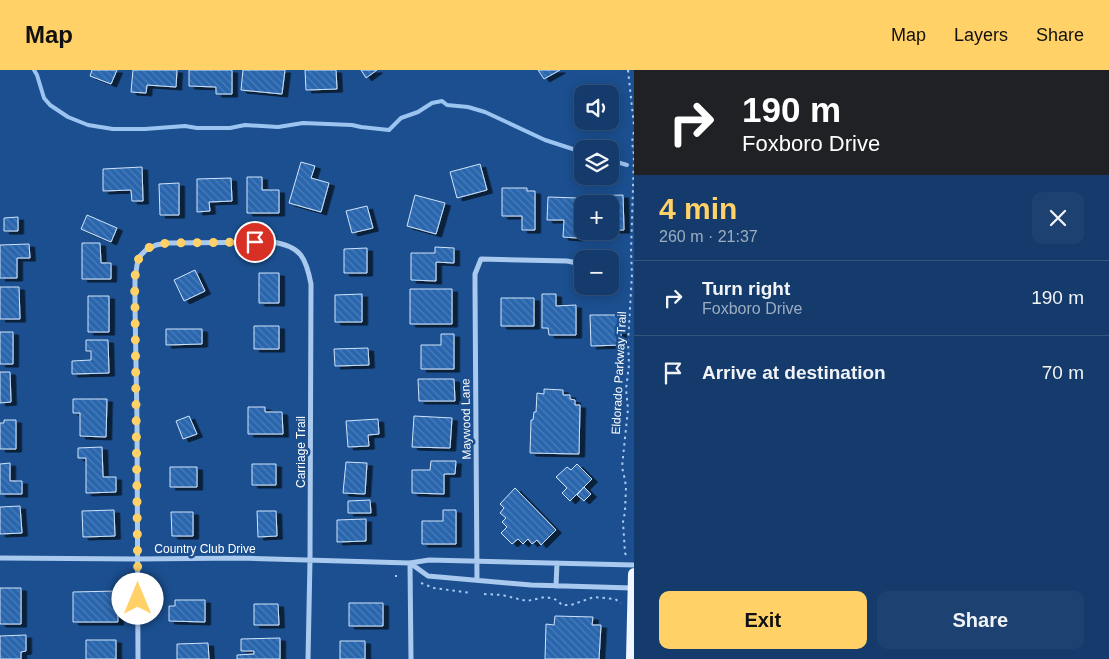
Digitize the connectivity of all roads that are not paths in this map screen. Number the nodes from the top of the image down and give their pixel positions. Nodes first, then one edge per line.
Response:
1 (574, 262) edge
2 (0, 558) edge
3 (137, 559) junction
4 (310, 560) junction
5 (477, 561) junction
6 (410, 563) junction
7 (556, 563) junction
8 (634, 565) edge
9 (634, 574) edge
10 (477, 580) junction
11 (556, 586) junction
12 (634, 588) edge
13 (138, 659) edge
14 (308, 659) edge
15 (411, 659) edge
16 (632, 659) edge

1 - 5 street, Maywood Lane
2 - 3 street, Country Club Drive
3 - 4 street, Country Club Drive
3 - 4 street, Carriage Trail
3 - 13 street
4 - 6 street, Country Club Drive
4 - 14 street, Carriage Trail
5 - 6 street, Country Club Drive
5 - 7 street, Country Club Drive
5 - 10 street, Maywood Lane
6 - 10 street
6 - 15 street
7 - 8 street, Country Club Drive
7 - 11 street
9 - 12 main road
10 - 11 street
11 - 12 street
12 - 16 main road

